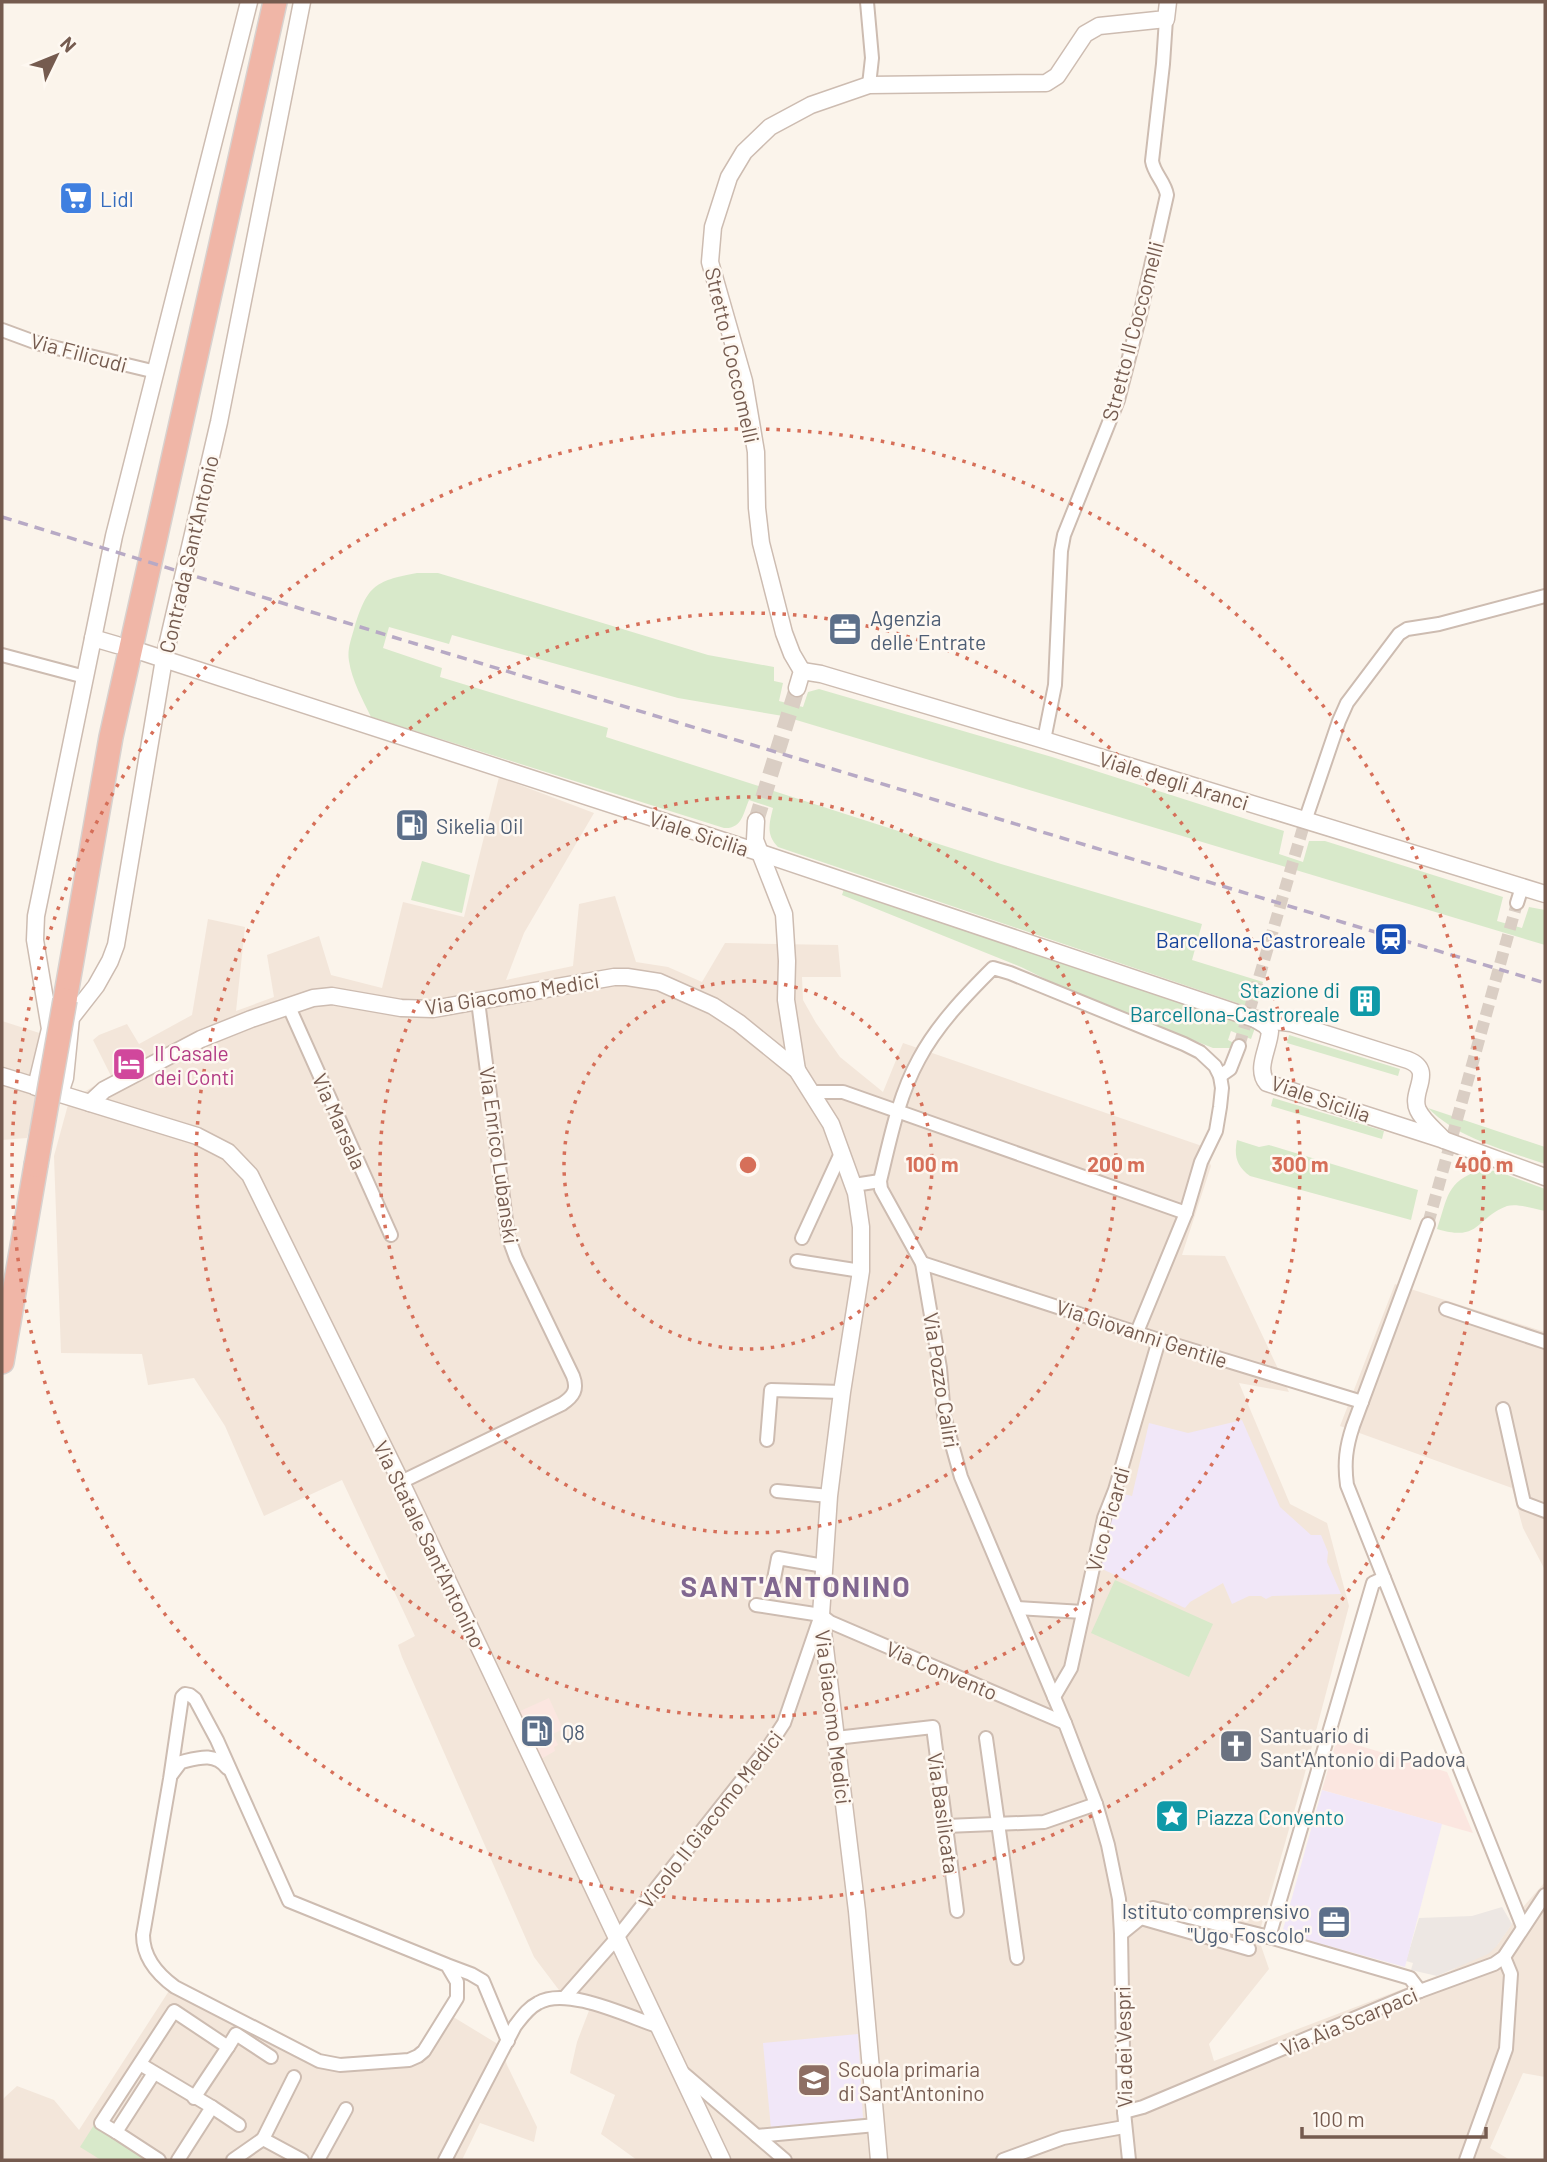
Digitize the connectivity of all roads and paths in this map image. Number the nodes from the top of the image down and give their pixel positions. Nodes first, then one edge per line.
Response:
1 (249, 2) edge
2 (275, 2) edge
3 (302, 2) edge
4 (867, 2) edge
5 (1168, 2) edge
6 (1166, 19) junction
7 (869, 85) junction
8 (2, 330) edge
9 (156, 372) junction
10 (1545, 596) edge
11 (93, 638) junction
12 (117, 645) dead end
13 (142, 652) dead end
14 (2, 654) edge
15 (164, 659) junction
16 (802, 671) junction
17 (85, 677) junction
18 (797, 688) tunnel mouth
19 (1044, 740) junction
20 (756, 821) tunnel mouth
21 (1304, 821) junction
22 (761, 853) junction
23 (1545, 894) edge
24 (478, 1001) junction
25 (62, 1006) junction
26 (289, 1007) junction
27 (1255, 1018) junction
28 (1286, 1022) junction
29 (1270, 1035) junction
30 (1239, 1046) tunnel mouth
31 (797, 1070) junction
32 (66, 1072) junction
33 (2, 1076) edge
34 (1220, 1076) junction
35 (36, 1087) junction
36 (55, 1092) junction
37 (812, 1092) junction
38 (85, 1101) junction
39 (897, 1112) junction
40 (1444, 1140) junction
41 (842, 1151) junction
42 (1545, 1177) edge
43 (880, 1181) junction
44 (854, 1185) junction
45 (1186, 1213) junction
46 (1428, 1224) tunnel mouth
47 (391, 1235) dead end
48 (802, 1238) dead end
49 (797, 1261) dead end
50 (922, 1263) junction
51 (861, 1271) junction
52 (1446, 1309) dead end
53 (1137, 1332) junction
54 (1159, 1340) junction
55 (1545, 1342) edge
56 (2, 1362) edge
57 (842, 1392) junction
58 (1362, 1402) junction
59 (1503, 1409) dead end
60 (767, 1440) dead end
61 (401, 1482) junction
62 (778, 1490) dead end
63 (829, 1496) junction
64 (1545, 1511) edge
65 (824, 1566) junction
66 (1384, 1578) junction
67 (774, 1579) dead end
68 (756, 1605) dead end
69 (1017, 1608) junction
70 (1083, 1612) junction
71 (821, 1615) junction
72 (1054, 1697) junction
73 (1065, 1723) junction
74 (836, 1738) junction
75 (986, 1738) dead end
76 (174, 1739) junction
77 (217, 1740) junction
78 (211, 1756) junction
79 (187, 1761) junction
80 (232, 1773) junction
81 (170, 1779) junction
82 (1096, 1804) junction
83 (998, 1824) junction
84 (946, 1826) junction
85 (1545, 1895) edge
86 (957, 1911) dead end
87 (1142, 1918) junction
88 (1523, 1927) junction
89 (1121, 1934) junction
90 (1269, 1937) junction
91 (616, 1939) junction
92 (1249, 1949) dead end
93 (1504, 1957) junction
94 (1017, 1958) dead end
95 (447, 1965) junction
96 (1420, 1991) junction
97 (457, 1997) junction
98 (565, 1997) junction
99 (492, 2000) junction
100 (657, 2026) junction
101 (508, 2041) junction
102 (228, 2047) junction
103 (271, 2057) dead end
104 (140, 2064) junction
105 (677, 2068) junction
106 (154, 2073) junction
107 (294, 2077) dead end
108 (194, 2098) junction
109 (212, 2107) junction
110 (346, 2109) dead end
111 (1124, 2112) junction
112 (239, 2125) dead end
113 (876, 2125) junction
114 (1125, 2127) junction
115 (116, 2133) junction
116 (757, 2136) junction
117 (263, 2139) junction
118 (159, 2160) edge
119 (178, 2160) edge
120 (233, 2160) edge
121 (302, 2160) edge
122 (318, 2160) edge
123 (445, 2160) edge
124 (722, 2160) edge
125 (785, 2160) edge
126 (879, 2160) edge
127 (1003, 2160) edge
128 (1129, 2160) edge
129 (1466, 2160) edge

1 - 9 street, Contrada Sant'Antonio
2 - 25 highway
3 - 15 street, Contrada Sant'Antonio
4 - 7 street
5 - 6 street, Stretto II Coccomelli
6 - 7 street, Stretto I Coccomelli
6 - 19 street, Stretto II Coccomelli
7 - 16 street, Stretto I Coccomelli
8 - 9 street, Via Filicudi
9 - 11 street, Contrada Sant'Antonio
10 - 21 street
11 - 12 street
11 - 17 street, Contrada Sant'Antonio
13 - 15 street, Viale Sicilia
14 - 17 street
15 - 22 street, Viale Sicilia
15 - 25 street, Contrada Sant'Antonio
16 - 18 street
16 - 19 street, Viale degli Aranci
17 - 25 street, Contrada Sant'Antonio
19 - 21 street, Viale degli Aranci
20 - 22 street
21 - 23 street, Viale degli Aranci
22 - 27 street, Viale Sicilia
22 - 31 street
24 - 26 street, Via Giacomo Medici
24 - 31 street, Via Giacomo Medici
24 - 61 street, Via Enrico Lubanski
25 - 32 street, Contrada Sant'Antonio
25 - 35 street, Contrada Sant'Antonio
25 - 56 highway, bridge
26 - 38 street, Via Giacomo Medici
26 - 47 street, Via Marsala
27 - 28 street, Viale Sicilia
27 - 29 street
28 - 29 street
28 - 40 street, Viale Sicilia
29 - 40 street, Viale Sicilia
30 - 34 street
31 - 37 street, Via Giacomo Medici
32 - 36 street, Contrada Sant'Antonio
32 - 38 street
33 - 35 street, Via Statale Sant'Antonino
34 - 39 street
34 - 45 street
35 - 36 street, Via Statale Sant'Antonino
36 - 38 street, Via Statale Sant'Antonino
37 - 39 street
37 - 41 street, Via Giacomo Medici
38 - 61 street, Via Statale Sant'Antonino
39 - 43 street
39 - 45 street
40 - 42 street, Viale Sicilia
41 - 44 street, Via Giacomo Medici
41 - 48 street
43 - 44 street
43 - 50 street, Via Pozzo Caliri
44 - 51 street, Via Giacomo Medici
45 - 53 street
46 - 58 street
49 - 51 street
50 - 53 street, Via Giovanni Gentile
50 - 69 street, Via Pozzo Caliri
51 - 57 street, Via Giacomo Medici
52 - 55 street
53 - 54 street, Via Giovanni Gentile
54 - 58 street, Via Giovanni Gentile
54 - 70 street, Vico Picardi
57 - 60 street
57 - 63 street, Via Giacomo Medici
58 - 66 street
59 - 64 street
61 - 91 street, Via Statale Sant'Antonino
62 - 63 street
63 - 65 street, Via Giacomo Medici
65 - 67 street
65 - 71 street, Via Giacomo Medici
66 - 88 street
66 - 90 street
68 - 71 street, Via Convento
69 - 70 street
69 - 72 street, Via Pozzo Caliri
70 - 72 street, Vico Picardi
71 - 73 street, Via Convento
71 - 74 street, Via Giacomo Medici
71 - 91 street, Vicolo II Giacomo Medici
72 - 73 street, Via Pozzo Caliri
73 - 82 street
74 - 84 street, Via Basilicata
74 - 113 street, Via Giacomo Medici
75 - 83 street
76 - 77 street
76 - 79 street
76 - 81 street
77 - 78 street
77 - 80 street
78 - 79 street
78 - 80 street
79 - 81 street
80 - 95 street
81 - 97 street
82 - 83 street
82 - 89 street
83 - 84 street
83 - 94 street
84 - 86 street, Via Basilicata
85 - 88 street
87 - 89 street
87 - 90 street
87 - 92 street
88 - 93 street
89 - 111 street, Via dei Vespri
90 - 96 street
91 - 98 street, Vicolo II Giacomo Medici
91 - 100 street, Via Statale Sant'Antonino
93 - 96 street, Via Aia Scarpaci
93 - 129 street
95 - 97 street
95 - 99 street
96 - 111 street, Via Aia Scarpaci
97 - 99 street
98 - 100 street
98 - 101 street
99 - 101 street
100 - 105 street, Via Statale Sant'Antonino
101 - 123 street
102 - 103 street
102 - 104 street
102 - 108 street
104 - 106 street
104 - 115 street
105 - 116 street
105 - 124 street, Via Statale Sant'Antonino
106 - 108 street
106 - 115 street
107 - 117 street
108 - 109 street
109 - 112 street
109 - 119 street
110 - 122 street
111 - 114 street, Via dei Vespri
113 - 116 street
113 - 126 street, Via Giacomo Medici
114 - 127 street
114 - 128 street, Via dei Vespri
115 - 118 street
116 - 125 street
117 - 120 street
117 - 121 street

